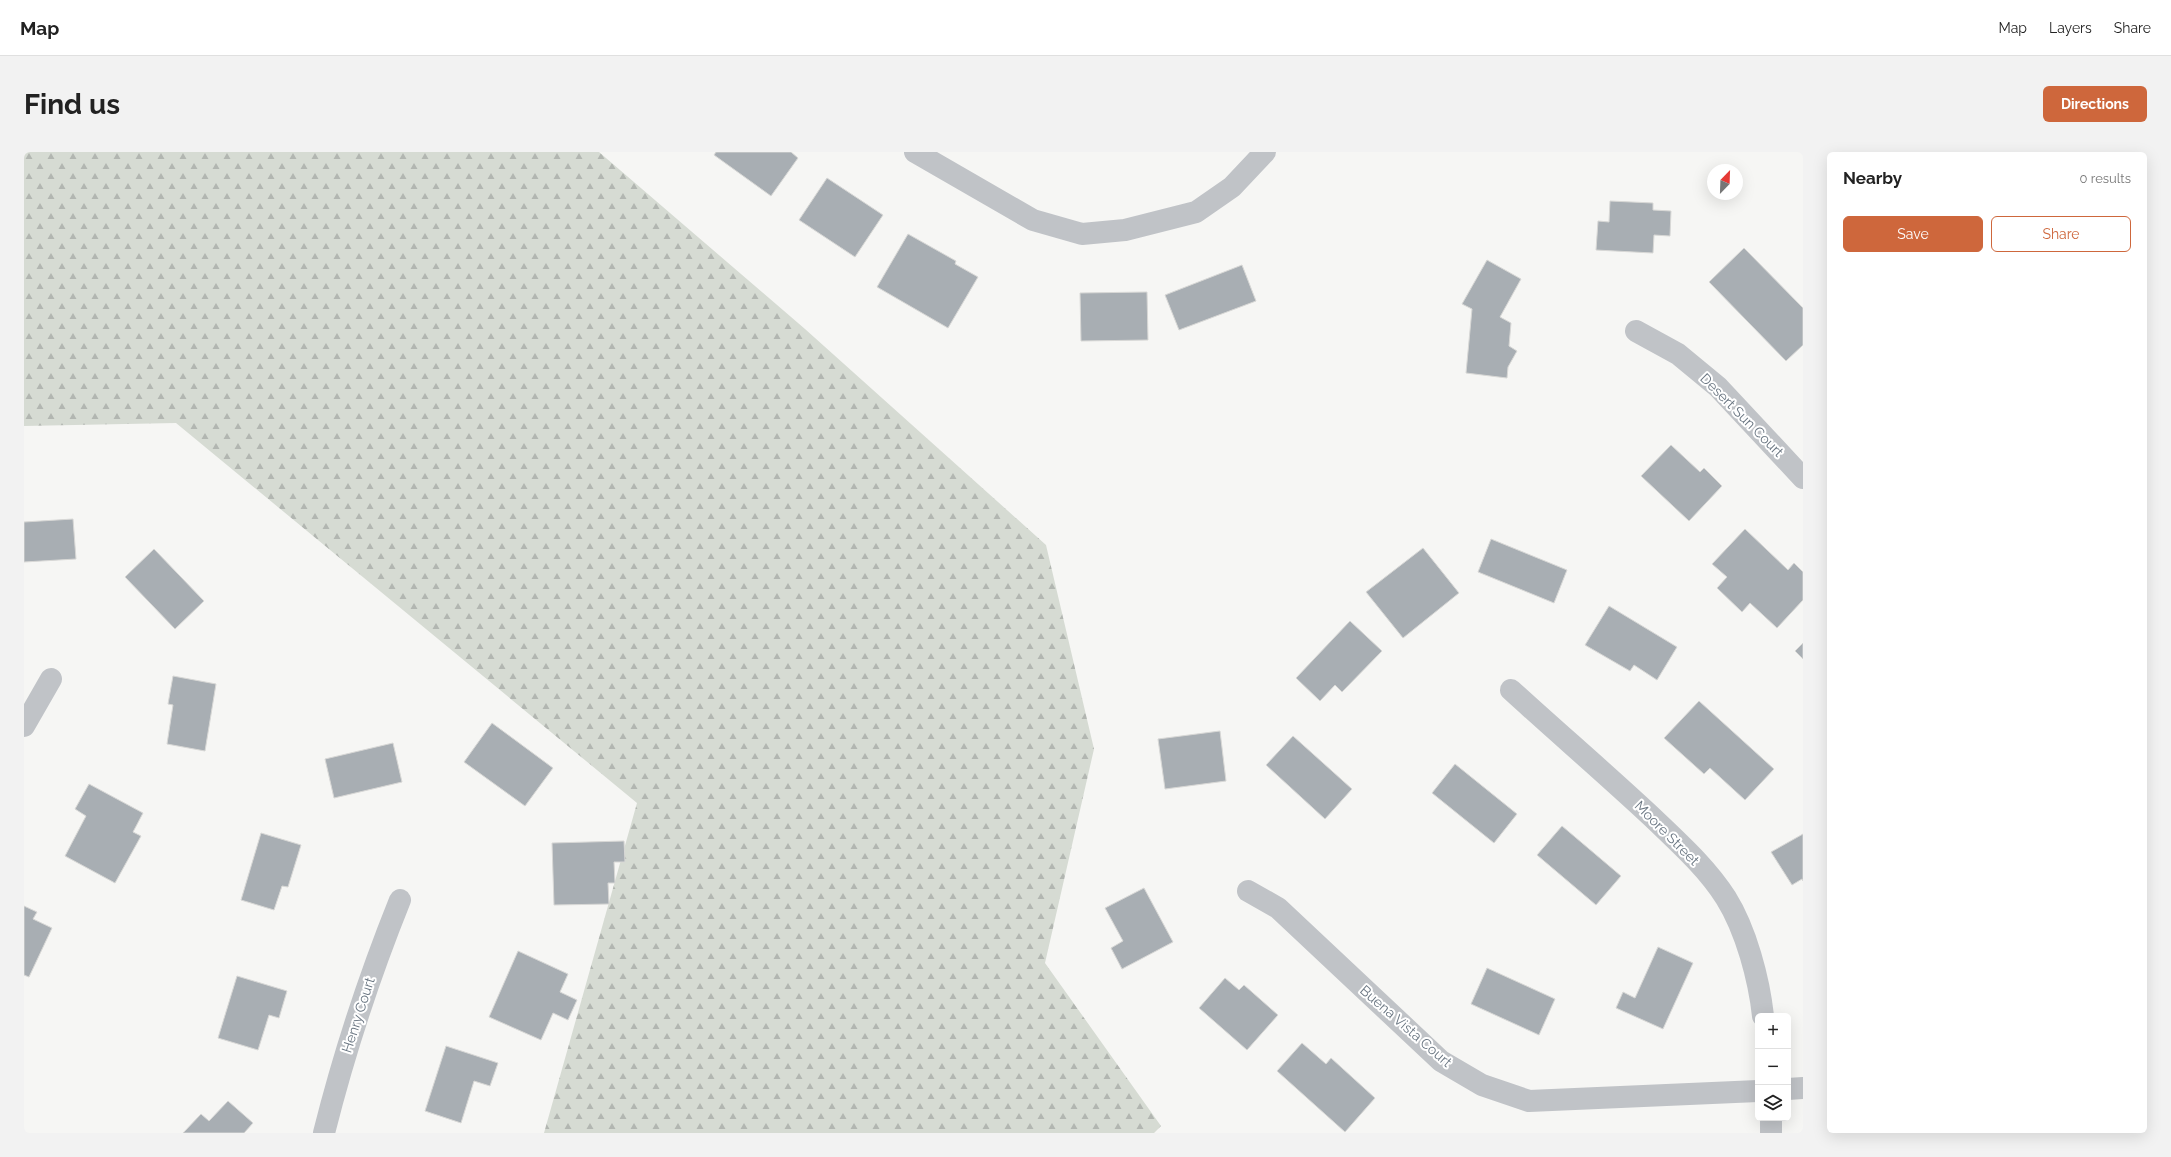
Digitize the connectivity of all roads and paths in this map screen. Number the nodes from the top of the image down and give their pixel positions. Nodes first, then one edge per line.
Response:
1 (915, 152) edge
2 (1265, 152) edge
3 (1636, 331) dead end
4 (1803, 478) edge
5 (51, 680) dead end
6 (1511, 690) dead end
7 (24, 726) edge
8 (1248, 891) dead end
9 (400, 900) dead end
10 (1763, 1013) edge
11 (1803, 1088) edge
12 (1791, 1089) edge
13 (1755, 1091) edge
14 (1771, 1121) edge
15 (324, 1133) edge
16 (1771, 1133) edge

1 - 2 street
3 - 4 street, Desert Sun Court
5 - 7 street
6 - 10 street, Moore Street
8 - 13 street, Buena Vista Court
9 - 15 street, Henry Court
11 - 12 street
14 - 16 street

